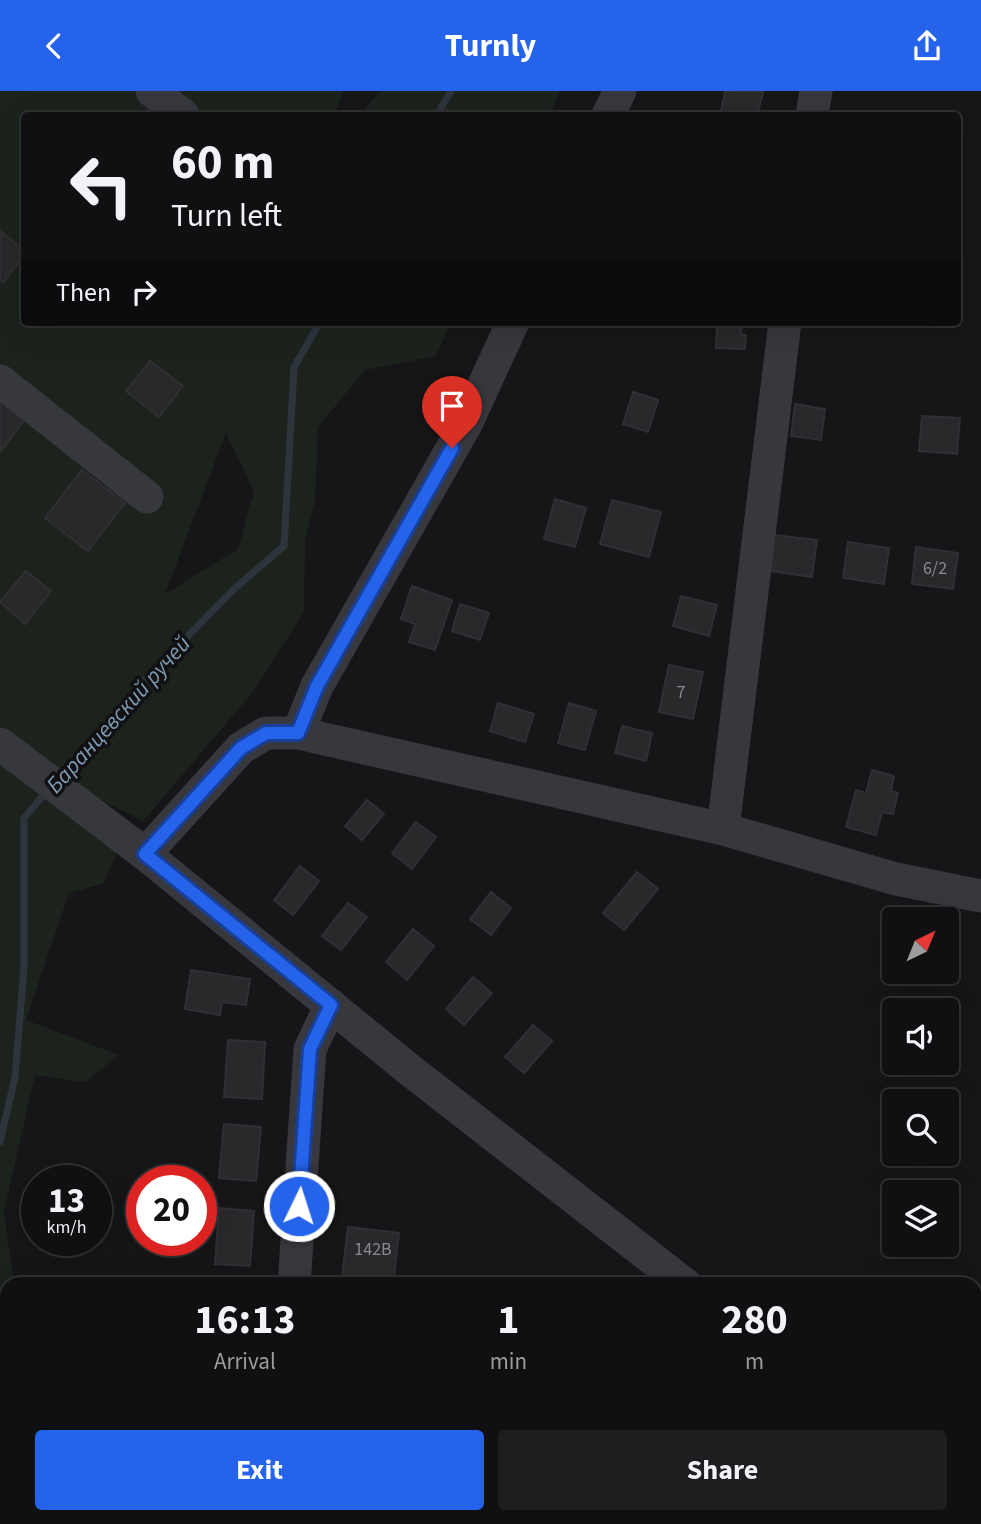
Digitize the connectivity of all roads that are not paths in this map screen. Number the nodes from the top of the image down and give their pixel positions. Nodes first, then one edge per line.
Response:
1 (152, 91) edge
2 (620, 91) edge
3 (816, 91) edge
4 (179, 112) edge
5 (610, 112) edge
6 (812, 112) edge
7 (511, 326) edge
8 (785, 326) edge
9 (0, 381) edge
10 (147, 496) dead end
11 (298, 733) junction
12 (0, 744) edge
13 (723, 829) junction
14 (145, 854) junction
15 (981, 896) edge
16 (331, 1005) junction
17 (295, 1277) edge
18 (676, 1277) edge

1 - 4 lane
2 - 5 lane
3 - 6 lane
7 - 11 lane
8 - 13 lane
9 - 10 lane
11 - 13 lane
11 - 14 lane
12 - 14 lane
13 - 15 lane
14 - 16 lane
16 - 17 lane
16 - 18 lane

